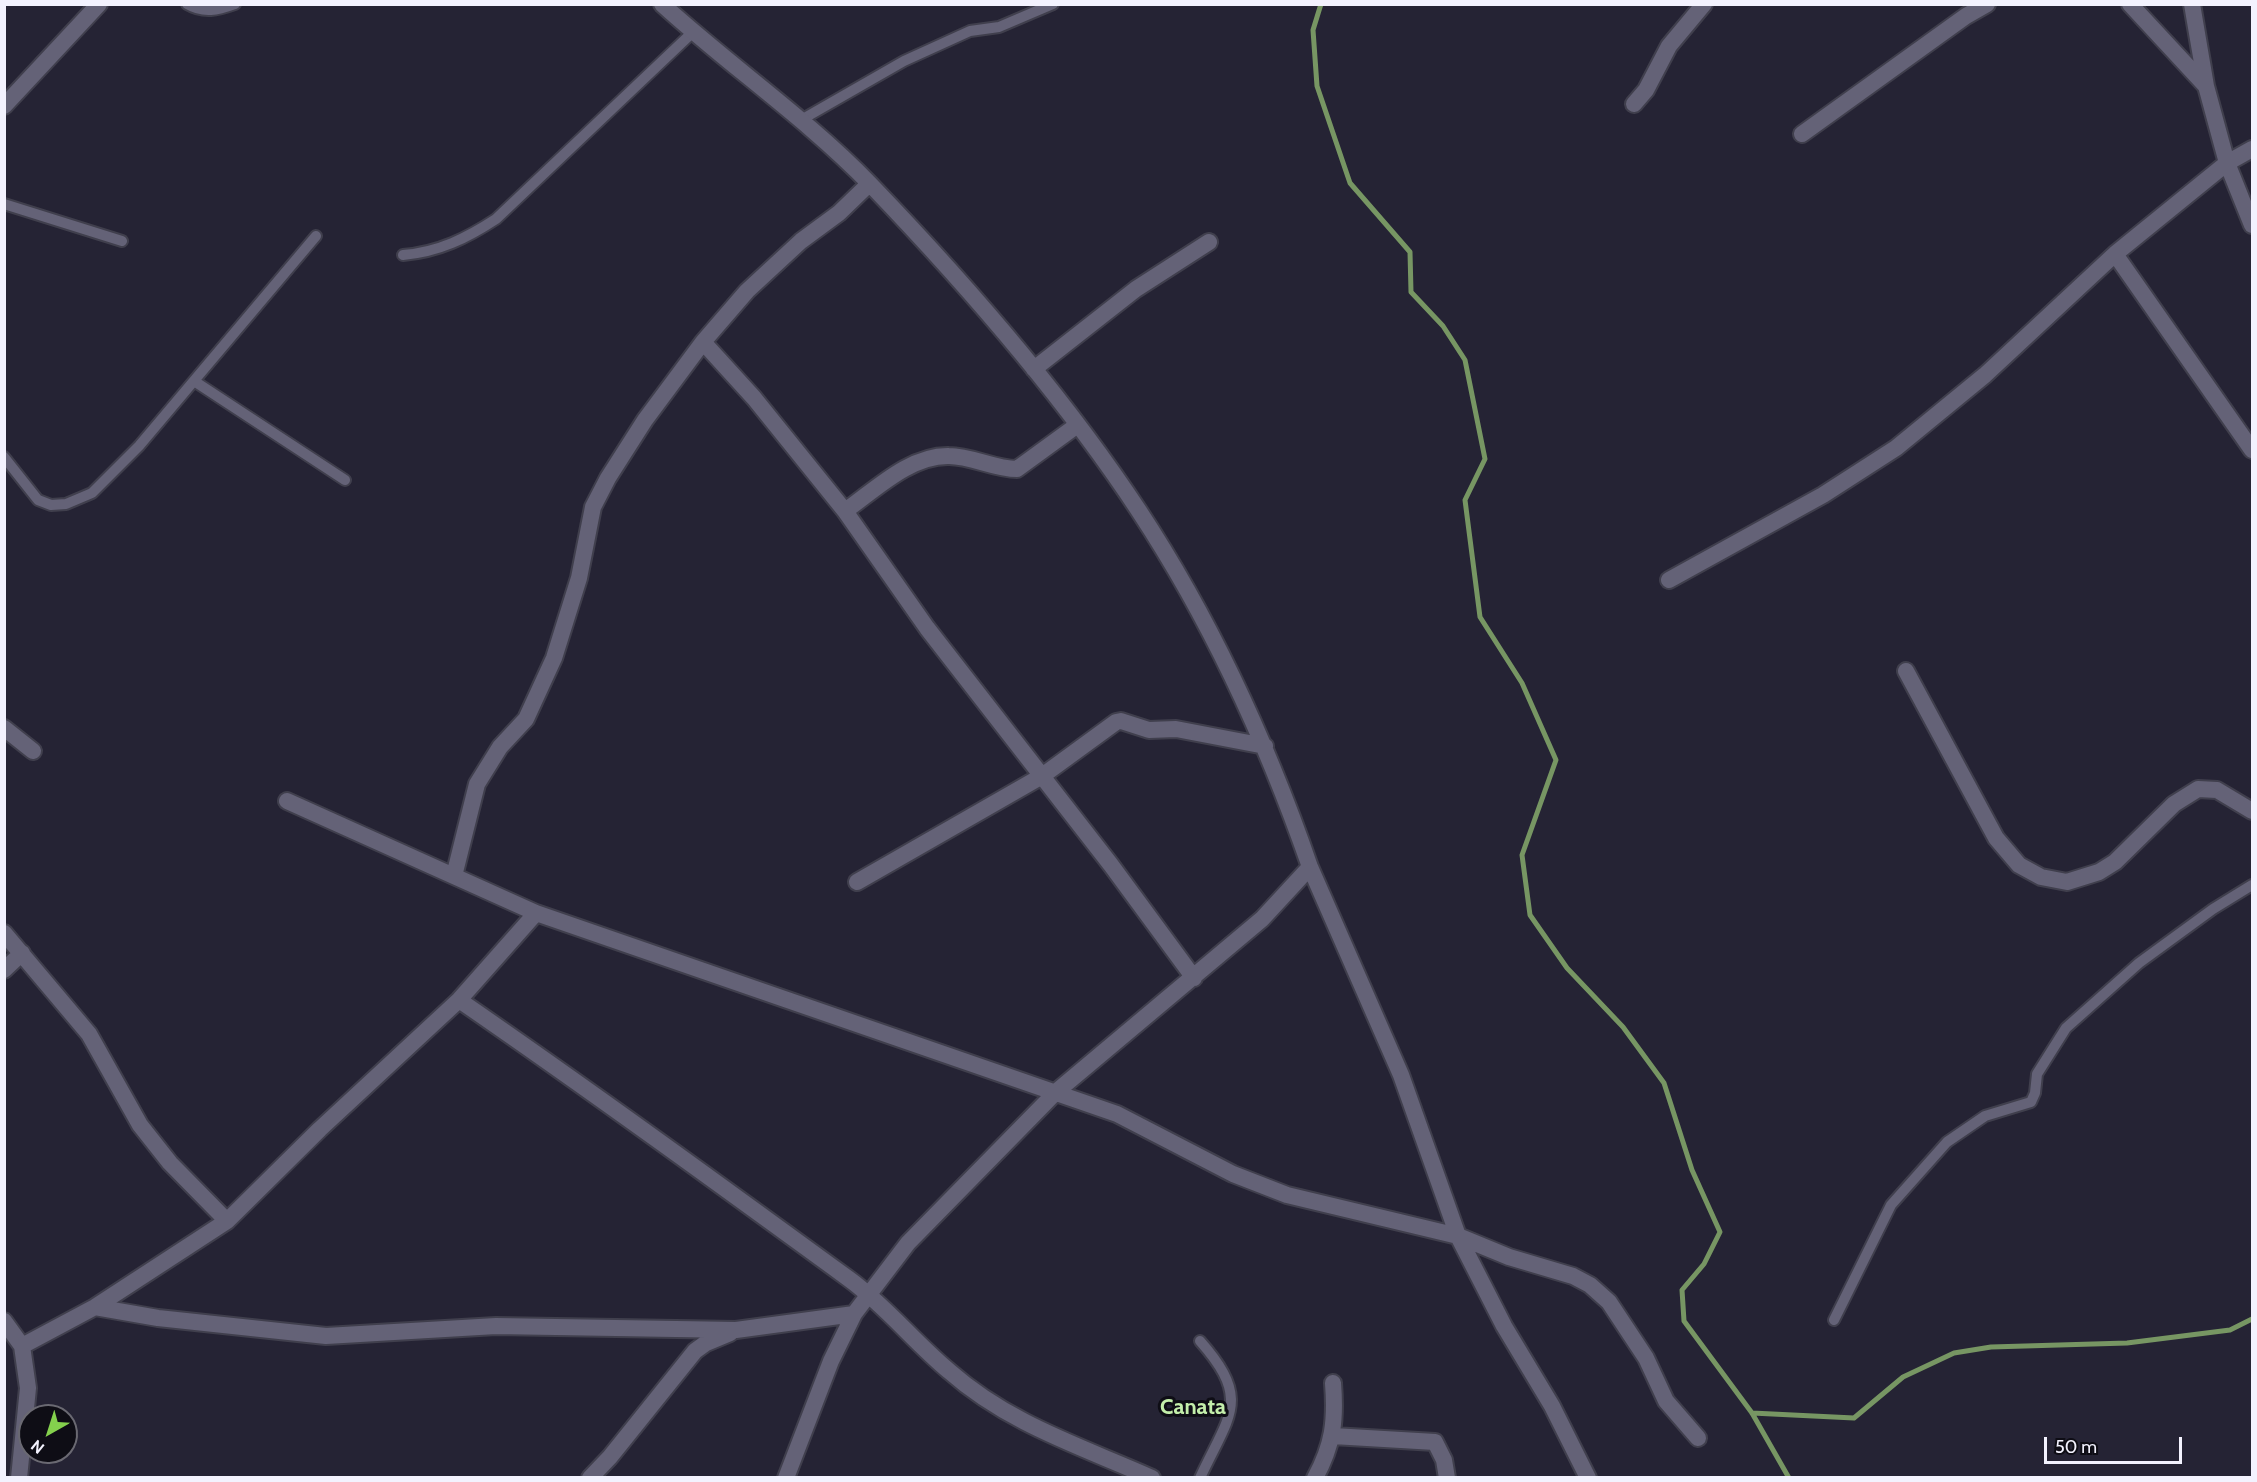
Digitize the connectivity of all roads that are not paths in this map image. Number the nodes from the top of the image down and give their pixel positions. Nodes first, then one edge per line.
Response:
1 (99, 4) edge
2 (187, 4) edge
3 (235, 4) edge
4 (662, 4) edge
5 (1053, 4) edge
6 (1704, 4) edge
7 (1987, 4) edge
8 (2130, 4) edge
9 (2192, 4) edge
10 (693, 32) junction
11 (2206, 86) junction
12 (1634, 104) dead end
13 (4, 106) edge
14 (801, 120) junction
15 (1802, 134) dead end
16 (2253, 149) edge
17 (2227, 163) junction
18 (869, 184) junction
19 (4, 204) edge
20 (2253, 225) edge
21 (316, 236) dead end
22 (122, 241) dead end
23 (1209, 242) dead end
24 (2115, 254) junction
25 (403, 255) dead end
26 (703, 342) junction
27 (1034, 369) junction
28 (194, 381) junction
29 (1076, 426) junction
30 (2253, 450) edge
31 (4, 457) edge
32 (345, 480) dead end
33 (845, 512) junction
34 (1669, 580) dead end
35 (1906, 671) dead end
36 (4, 728) edge
37 (1264, 746) junction
38 (33, 751) dead end
39 (1042, 776) junction
40 (287, 801) dead end
41 (2253, 811) edge
42 (1310, 867) junction
43 (454, 876) junction
44 (857, 882) dead end
45 (2253, 885) edge
46 (536, 913) junction
47 (4, 933) edge
48 (22, 953) junction
49 (4, 970) edge
50 (1194, 978) junction
51 (459, 1000) junction
52 (1056, 1092) junction
53 (227, 1221) junction
54 (1458, 1236) junction
55 (869, 1294) junction
56 (95, 1307) junction
57 (854, 1314) junction
58 (1834, 1320) dead end
59 (4, 1321) edge
60 (736, 1330) junction
61 (1200, 1341) dead end
62 (22, 1346) junction
63 (1333, 1383) dead end
64 (1333, 1436) junction
65 (1698, 1438) dead end
66 (19, 1478) edge
67 (590, 1478) edge
68 (786, 1478) edge
69 (1152, 1478) edge
70 (1200, 1478) edge
71 (1315, 1478) edge
72 (1446, 1478) edge
73 (1588, 1478) edge

1 - 13 street
2 - 3 lane
4 - 10 street
5 - 14 lane
6 - 12 street
7 - 15 street
8 - 11 street
9 - 11 street
10 - 14 street
10 - 25 lane
11 - 17 street
14 - 18 street
16 - 17 street
17 - 20 street
17 - 24 street
18 - 26 street
18 - 27 street
19 - 22 lane
21 - 28 lane
23 - 27 street
24 - 30 street
24 - 34 street
26 - 33 street
26 - 43 street
27 - 29 street
28 - 31 lane
28 - 32 lane
29 - 33 street
29 - 37 street
33 - 39 street
35 - 41 street
36 - 38 street
37 - 39 street
37 - 42 street
39 - 44 street
39 - 50 street
40 - 43 street
42 - 50 street
42 - 54 street
43 - 46 street
45 - 58 lane
46 - 51 street
46 - 52 street
47 - 48 street
48 - 49 street
48 - 53 street
50 - 52 street
51 - 53 street
51 - 55 street
52 - 54 street
52 - 55 street
53 - 56 street
54 - 65 street
54 - 73 street
55 - 57 street
55 - 69 street
56 - 60 street
56 - 62 street
57 - 60 street
57 - 68 street
59 - 62 street
60 - 67 street
61 - 70 lane
62 - 66 street
63 - 64 street
64 - 71 street
64 - 72 street

